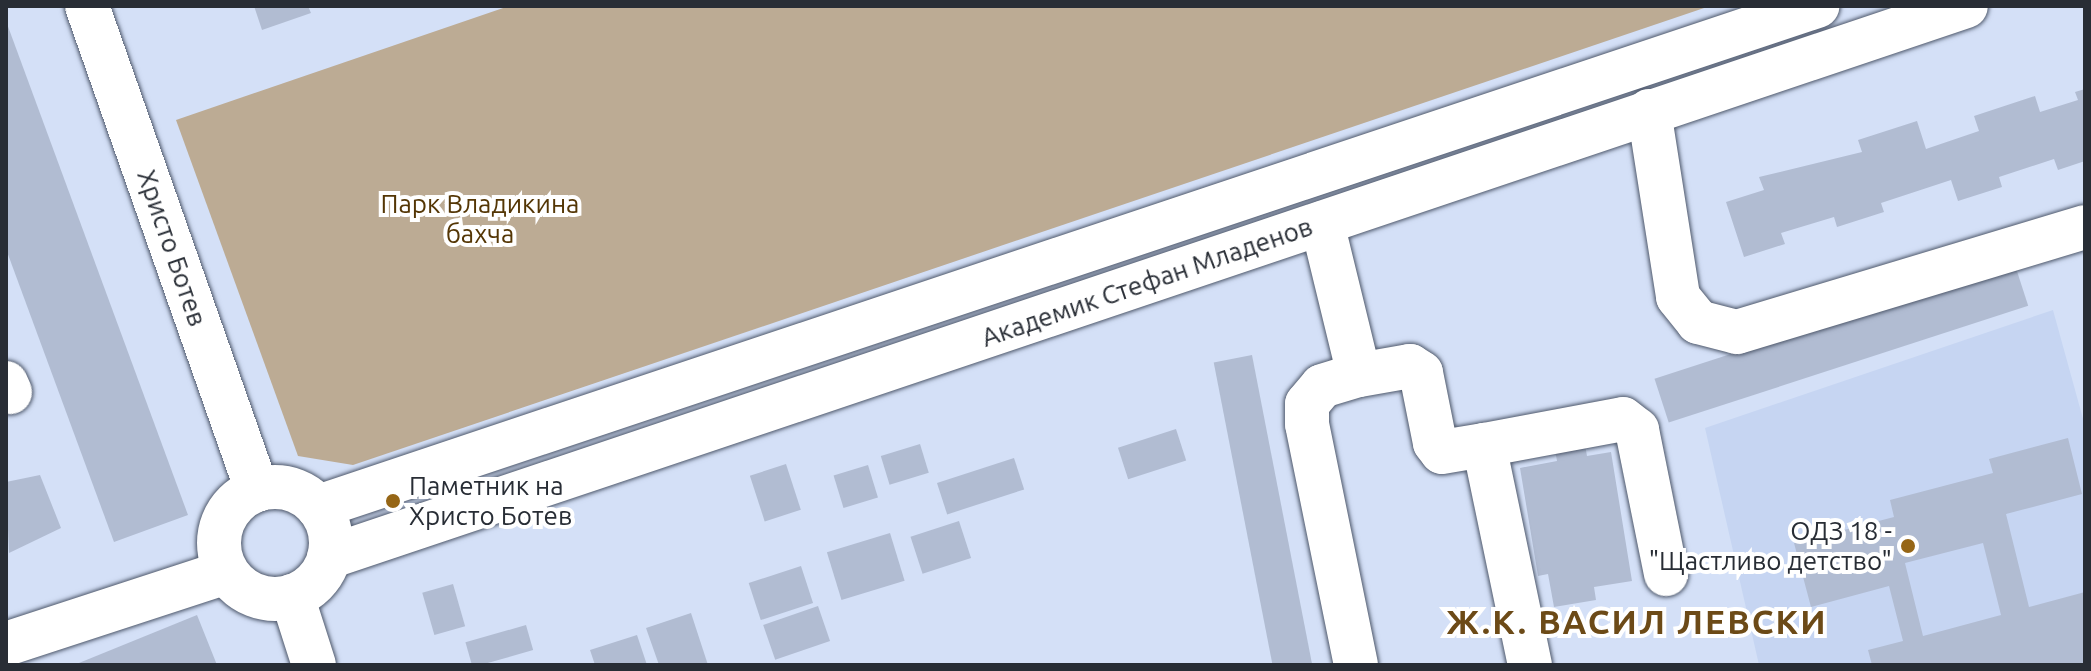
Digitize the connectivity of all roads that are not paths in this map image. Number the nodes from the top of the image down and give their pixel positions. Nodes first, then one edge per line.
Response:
1 (87, 6) edge
2 (1817, 6) edge
3 (1966, 6) edge
4 (1649, 111) junction
5 (1322, 223) junction
6 (2085, 227) edge
7 (1359, 375) junction
8 (1484, 445) junction
9 (257, 490) junction
10 (318, 507) junction
11 (329, 557) junction
12 (226, 572) junction
13 (1666, 574) dead end
14 (292, 596) junction
15 (6, 608) edge
16 (24, 638) edge
17 (314, 665) edge
18 (1356, 665) edge
19 (1530, 665) edge

1 - 9 street, Христо Ботев
2 - 10 street, Академик Стефан Младенов
3 - 4 street, Академик Стефан Младенов
4 - 5 street, Академик Стефан Младенов
4 - 6 street
5 - 7 street
5 - 11 street, Академик Стефан Младенов
7 - 8 street
7 - 18 street
8 - 13 street
8 - 19 street
9 - 10 street
9 - 12 street
10 - 11 street
11 - 14 street
12 - 14 street
12 - 16 street
14 - 17 street
15 - 16 street

